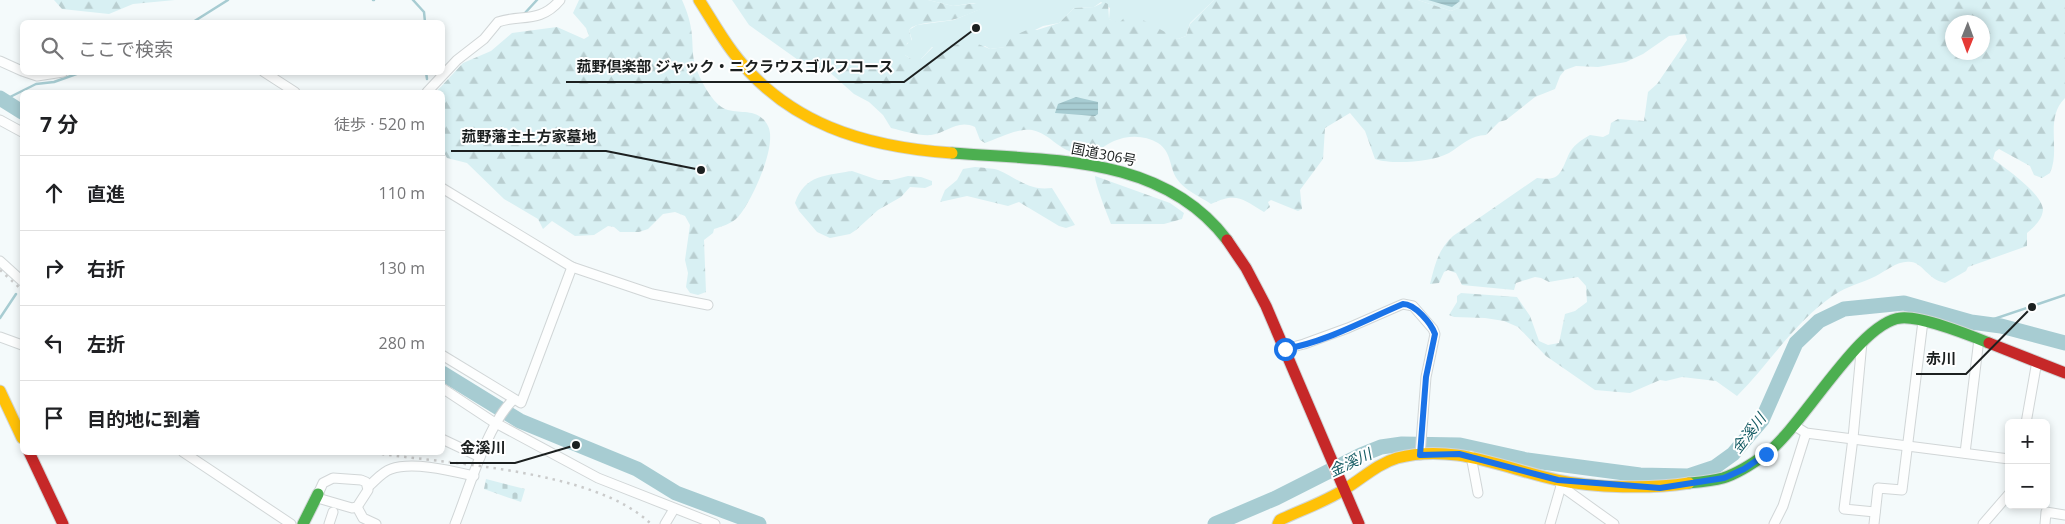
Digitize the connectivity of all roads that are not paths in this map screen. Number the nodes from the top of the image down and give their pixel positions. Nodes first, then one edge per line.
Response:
1 (560, 0) edge
2 (699, 0) edge
3 (0, 61) edge
4 (20, 70) edge
5 (445, 73) edge
6 (269, 75) edge
7 (443, 75) edge
8 (292, 90) edge
9 (429, 90) edge
10 (0, 120) edge
11 (20, 131) edge
12 (445, 190) edge
13 (0, 261) edge
14 (572, 267) junction
15 (20, 279) edge
16 (708, 306) dead end
17 (1923, 321) junction
18 (0, 337) edge
19 (1979, 339) junction
20 (1862, 341) junction
21 (20, 344) edge
22 (1285, 349) junction
23 (445, 357) edge
24 (2037, 361) junction
25 (2065, 373) edge
26 (445, 390) edge
27 (0, 391) edge
28 (512, 401) junction
29 (2027, 419) edge
30 (498, 422) junction
31 (1795, 426) junction
32 (1806, 433) junction
33 (20, 434) edge
34 (1853, 438) junction
35 (445, 440) edge
36 (1908, 447) junction
37 (1420, 453) junction
38 (1965, 453) junction
39 (31, 455) edge
40 (188, 455) edge
41 (1471, 456) junction
42 (480, 457) junction
43 (2005, 458) edge
44 (474, 476) junction
45 (1559, 483) junction
46 (1342, 484) junction
47 (369, 486) junction
48 (1478, 493) dead end
49 (318, 494) junction
50 (2005, 499) edge
51 (357, 507) junction
52 (674, 509) junction
53 (333, 512) dead end
54 (1875, 512) junction
55 (2065, 515) edge
56 (63, 524) edge
57 (291, 524) edge
58 (304, 524) edge
59 (329, 524) edge
60 (376, 524) edge
61 (455, 524) edge
62 (665, 524) edge
63 (716, 524) edge
64 (1278, 524) edge
65 (1359, 524) edge
66 (1550, 524) edge
67 (1614, 524) edge
68 (1774, 524) edge
69 (1874, 524) edge
70 (1983, 524) edge
71 (2045, 524) edge

1 - 5 street
2 - 22 main road, 国道306号
3 - 4 street
6 - 8 street
7 - 9 street
10 - 11 street
12 - 14 street
13 - 15 street
14 - 16 street
14 - 28 street
17 - 19 main road
17 - 20 main road
17 - 36 street
18 - 21 street
19 - 24 main road
19 - 38 street
20 - 31 main road
20 - 34 street
22 - 37 street
22 - 46 main road, 国道306号
23 - 28 street
24 - 25 main road
24 - 29 street
26 - 30 street
27 - 33 main road
28 - 30 street
30 - 42 street
30 - 52 street
31 - 32 street
31 - 45 main road
32 - 34 street
32 - 68 street
34 - 36 street
34 - 54 street
35 - 42 street
36 - 38 street
36 - 54 street
37 - 41 main road
37 - 46 main road
38 - 43 street
39 - 56 main road
40 - 57 street
41 - 45 main road
41 - 48 street
42 - 44 street
44 - 47 street
44 - 61 street
45 - 66 street
45 - 67 street
46 - 64 main road
46 - 65 main road, 国道306号
47 - 49 street
47 - 51 street
49 - 51 street
49 - 58 main road
50 - 70 street
51 - 60 street
52 - 62 street
52 - 63 street
53 - 59 street
54 - 69 street
55 - 71 street

